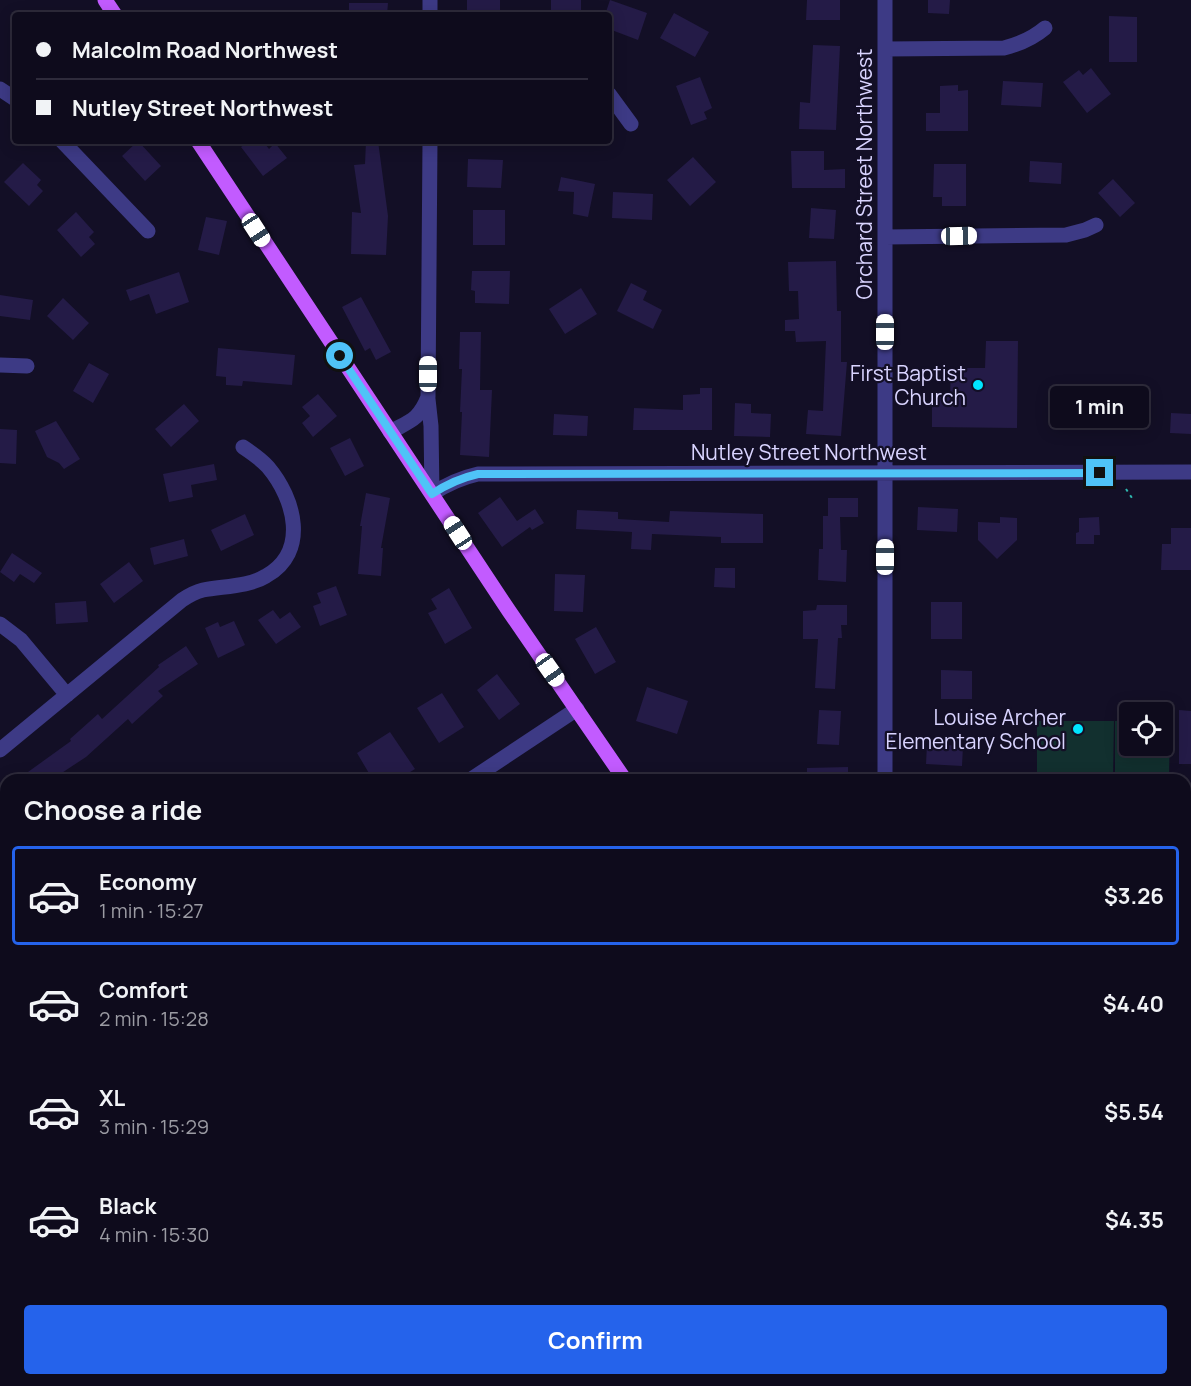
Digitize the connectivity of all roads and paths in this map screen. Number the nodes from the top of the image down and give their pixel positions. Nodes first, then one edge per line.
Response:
1 (885, 0) edge
2 (1046, 28) dead end
3 (886, 49) junction
4 (612, 98) edge
5 (631, 124) dead end
6 (65, 144) edge
7 (200, 144) edge
8 (430, 144) edge
9 (1096, 225) dead end
10 (148, 231) dead end
11 (885, 237) junction
12 (0, 365) edge
13 (27, 366) dead end
14 (428, 398) junction
15 (390, 432) junction
16 (243, 447) dead end
17 (1191, 472) edge
18 (884, 473) junction
19 (1126, 489) dead end
20 (432, 494) junction
21 (1134, 501) dead end
22 (0, 624) edge
23 (67, 695) junction
24 (577, 709) junction
25 (0, 750) edge
26 (479, 774) edge
27 (621, 774) edge
28 (885, 774) edge

1 - 3 street, Orchard Street Northwest
2 - 3 street
3 - 11 street, Orchard Street Northwest
4 - 5 street
6 - 10 street
7 - 15 main road
8 - 14 street
9 - 11 street
11 - 18 street, Orchard Street Northwest
12 - 13 street
14 - 15 street
14 - 20 street
15 - 20 main road
16 - 23 street
17 - 18 street, Nutley Street Northwest
18 - 20 street, Nutley Street Northwest
18 - 28 street, Orchard Street Northwest
19 - 21 path
20 - 24 main road
22 - 23 street
23 - 25 street
24 - 26 street
24 - 27 main road

